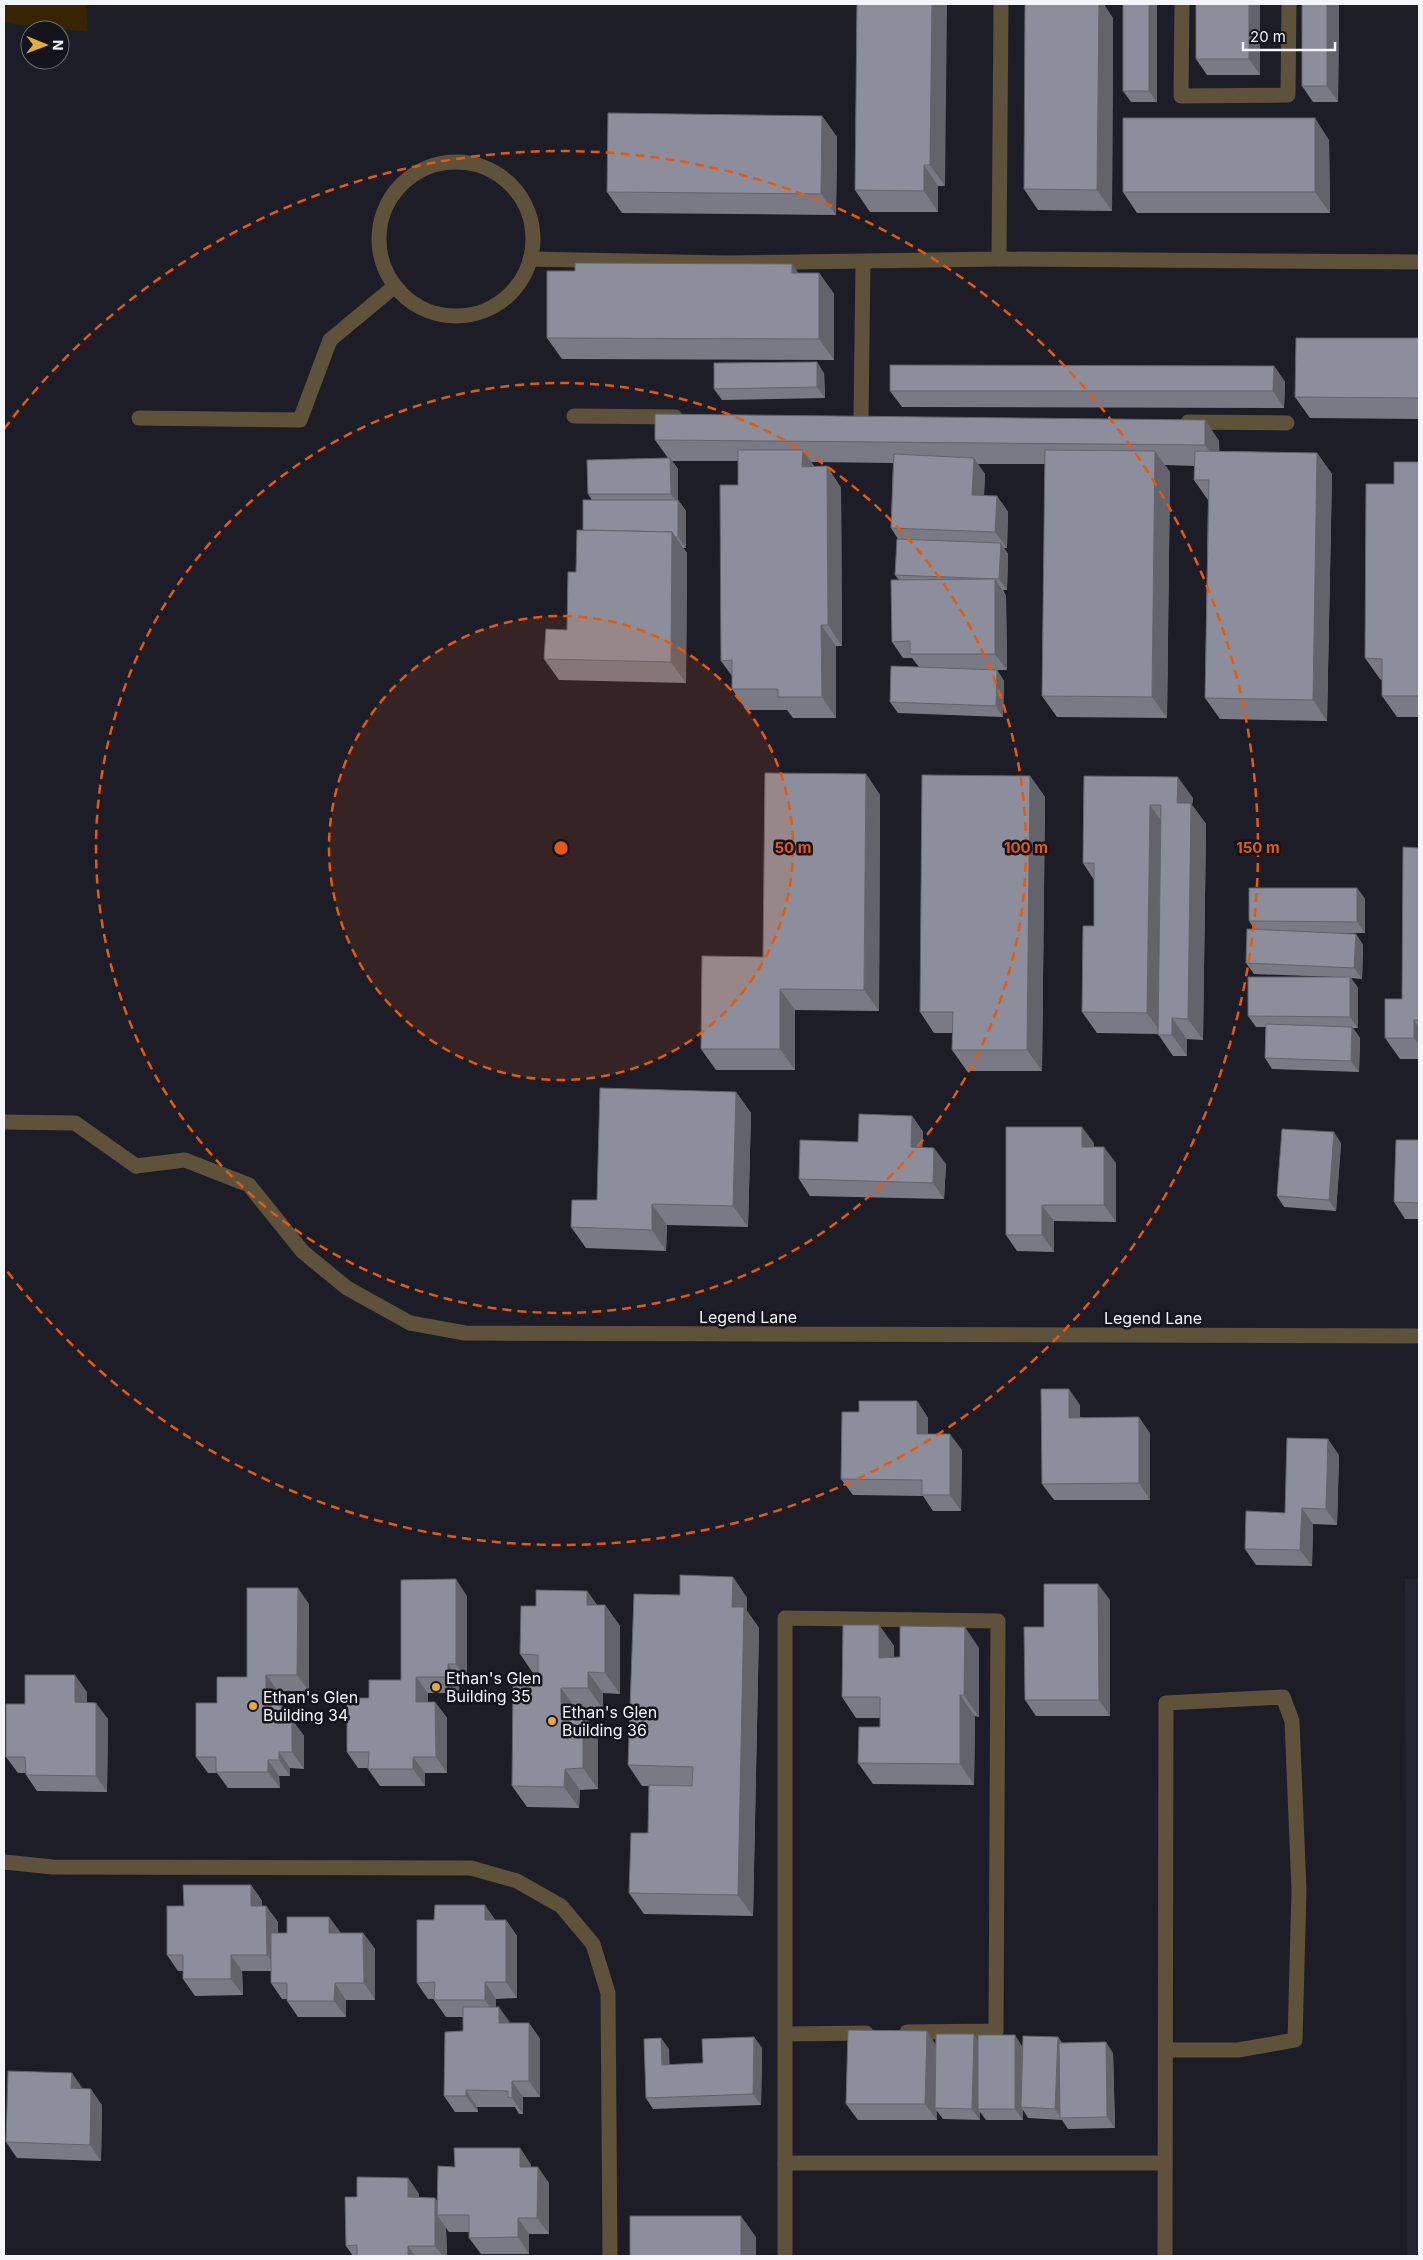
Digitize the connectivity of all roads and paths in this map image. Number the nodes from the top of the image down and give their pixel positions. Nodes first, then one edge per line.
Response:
1 (1001, 4) edge
2 (1182, 4) edge
3 (1289, 4) edge
4 (530, 259) junction
5 (999, 259) junction
6 (863, 262) junction
7 (1419, 262) edge
8 (395, 286) junction
9 (574, 416) dead end
10 (139, 418) dead end
11 (693, 418) edge
12 (841, 419) edge
13 (1178, 422) edge
14 (1287, 423) dead end
15 (4, 1122) edge
16 (1419, 1336) edge
17 (4, 1862) edge
18 (786, 2034) junction
19 (1166, 2050) junction
20 (785, 2163) junction
21 (1165, 2163) junction
22 (610, 2256) edge
23 (786, 2256) edge
24 (1166, 2256) edge

1 - 5 street
2 - 3 street
4 - 6 street
4 - 8 street
4 - 8 street
5 - 6 street
5 - 7 street
6 - 12 street
8 - 10 street
9 - 11 street
13 - 14 street
15 - 16 street, Legend Lane
17 - 22 street
18 - 18 street
18 - 20 street
19 - 19 street
19 - 21 street
20 - 21 street
20 - 23 street
21 - 24 street

